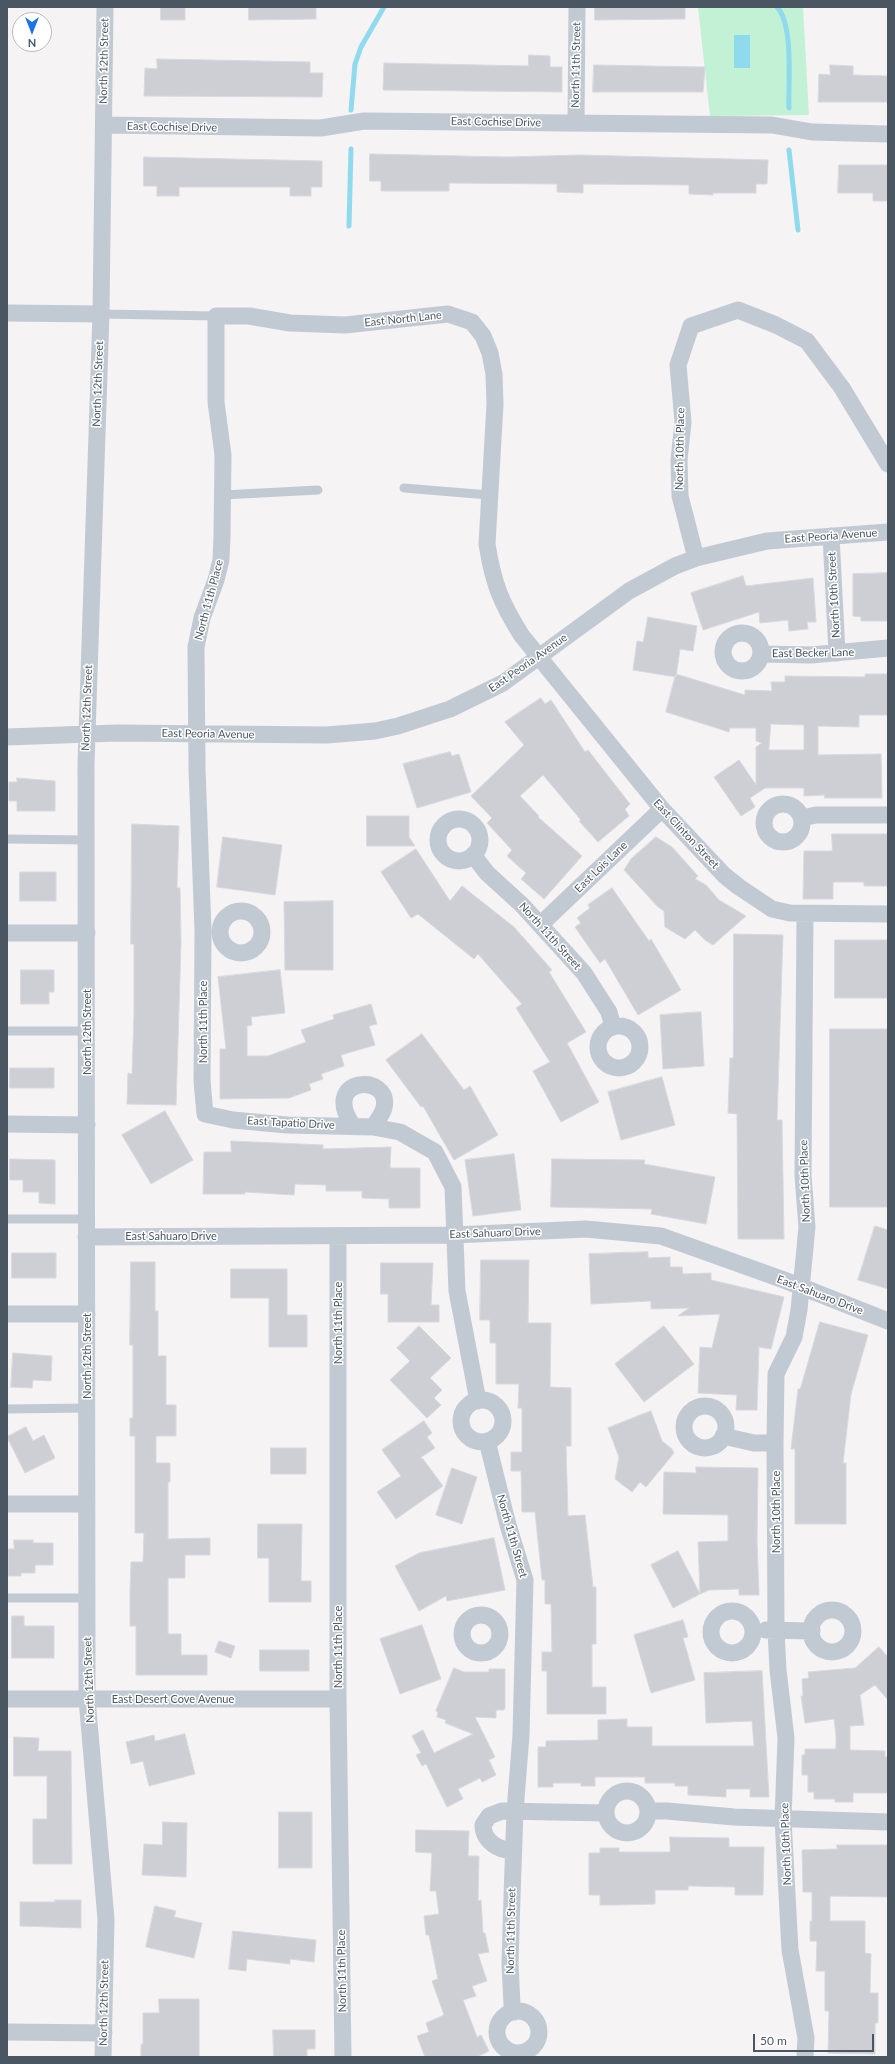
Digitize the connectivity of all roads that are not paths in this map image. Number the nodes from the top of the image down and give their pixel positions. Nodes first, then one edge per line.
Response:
1 (105, 7) edge
2 (577, 7) edge
3 (576, 124) junction
4 (104, 125) junction
5 (888, 134) edge
6 (7, 313) edge
7 (101, 314) junction
8 (216, 316) junction
9 (888, 464) edge
10 (404, 488) dead end
11 (318, 490) dead end
12 (223, 495) junction
13 (489, 495) junction
14 (888, 532) edge
15 (831, 536) junction
16 (696, 558) junction
17 (888, 648) edge
18 (761, 654) dead end
19 (837, 654) junction
20 (540, 656) junction
21 (196, 734) junction
22 (86, 735) junction
23 (7, 737) edge
24 (662, 809) junction
25 (888, 815) edge
26 (802, 818) dead end
27 (7, 839) edge
28 (86, 840) junction
29 (473, 855) dead end
30 (805, 914) junction
31 (888, 914) edge
32 (540, 925) junction
33 (7, 933) edge
34 (87, 933) junction
35 (613, 1027) dead end
36 (7, 1031) edge
37 (86, 1031) junction
38 (205, 1114) joint
39 (7, 1124) edge
40 (86, 1125) junction
41 (353, 1126) junction
42 (373, 1127) junction
43 (7, 1219) edge
44 (86, 1219) junction
45 (454, 1235) junction
46 (86, 1236) junction
47 (338, 1236) junction
48 (801, 1287) junction
49 (7, 1314) edge
50 (86, 1314) junction
51 (888, 1321) edge
52 (478, 1401) junction
53 (86, 1408) junction
54 (7, 1409) edge
55 (723, 1436) dead end
56 (487, 1441) junction
57 (775, 1443) junction
58 (7, 1504) edge
59 (86, 1504) junction
60 (7, 1598) edge
61 (87, 1598) junction
62 (776, 1630) junction
63 (525, 1631) junction
64 (754, 1631) dead end
65 (812, 1631) dead end
66 (500, 1633) dead end
67 (7, 1699) edge
68 (87, 1699) junction
69 (338, 1700) junction
70 (515, 1811) junction
71 (648, 1811) junction
72 (606, 1813) junction
73 (783, 1818) junction
74 (888, 1822) edge
75 (514, 1850) junction
76 (514, 2012) dead end
77 (7, 2032) edge
78 (104, 2033) junction
79 (104, 2057) edge
80 (343, 2057) edge
81 (805, 2057) edge

1 - 4 street, North 12th Street
2 - 3 street, North 11th Street
3 - 4 street, East Cochise Drive
3 - 5 street, East Cochise Drive
4 - 7 street, North 12th Street
6 - 7 street
7 - 8 lane, East North Lane
7 - 22 street, North 12th Street
8 - 12 street, North 11th Place
8 - 13 street, East North Lane
9 - 16 street, North 10th Place
10 - 13 lane
11 - 12 lane
12 - 21 street, North 11th Place
13 - 20 street, East North Lane
14 - 15 street, East Peoria Avenue
15 - 16 street, East Peoria Avenue
15 - 19 street, North 10th Street
16 - 20 street, East Peoria Avenue
17 - 19 street, East Becker Lane
18 - 19 street, East Becker Lane
20 - 21 street, East Peoria Avenue
20 - 24 street, East Clinton Street
21 - 22 street, East Peoria Avenue
21 - 38 street, North 11th Place
22 - 23 street, East Peoria Avenue
22 - 28 street, North 12th Street
24 - 30 street, East Clinton Street
24 - 32 street, East Lois Lane
25 - 26 street
27 - 28 lane
28 - 34 street, North 12th Street
29 - 32 street, North 11th Street
30 - 31 street, East Clinton Street
30 - 48 street, North 10th Place
32 - 35 street, North 11th Street
33 - 34 street
34 - 37 street, North 12th Street
36 - 37 lane
37 - 40 street, North 12th Street
38 - 41 street, East Tapatio Drive
39 - 40 street
40 - 44 street, North 12th Street
41 - 42 street, East Tapatio Drive
41 - 42 street, East Tapatio Drive
42 - 45 street, East Tapatio Drive
43 - 44 lane
44 - 46 street, North 12th Street
45 - 47 street, East Sahuaro Drive
45 - 48 street, East Sahuaro Drive
45 - 52 street
46 - 47 street, East Sahuaro Drive
46 - 50 street, North 12th Street
47 - 69 street, North 11th Place
48 - 51 street, East Sahuaro Drive
48 - 57 street, North 10th Place
49 - 50 street
50 - 53 street, North 12th Street
52 - 56 street
52 - 56 street
53 - 54 lane
53 - 59 street, North 12th Street
55 - 57 street
56 - 63 street, North 11th Street
57 - 62 street, North 10th Place
58 - 59 street
59 - 61 street, North 12th Street
60 - 61 lane
61 - 68 street, North 12th Street
62 - 64 street
62 - 65 street
62 - 73 street, North 10th Place
63 - 66 street
63 - 70 street, North 11th Street
67 - 68 street, East Desert Cove Avenue
68 - 69 street, East Desert Cove Avenue
68 - 78 street, North 12th Street
69 - 80 street, North 11th Place
70 - 72 street
70 - 75 street, North 11th Street
70 - 75 street
71 - 72 street
71 - 72 street
71 - 73 street
73 - 74 street
73 - 81 street, North 10th Place
75 - 76 street, North 11th Street
77 - 78 street
78 - 79 street, North 12th Street

